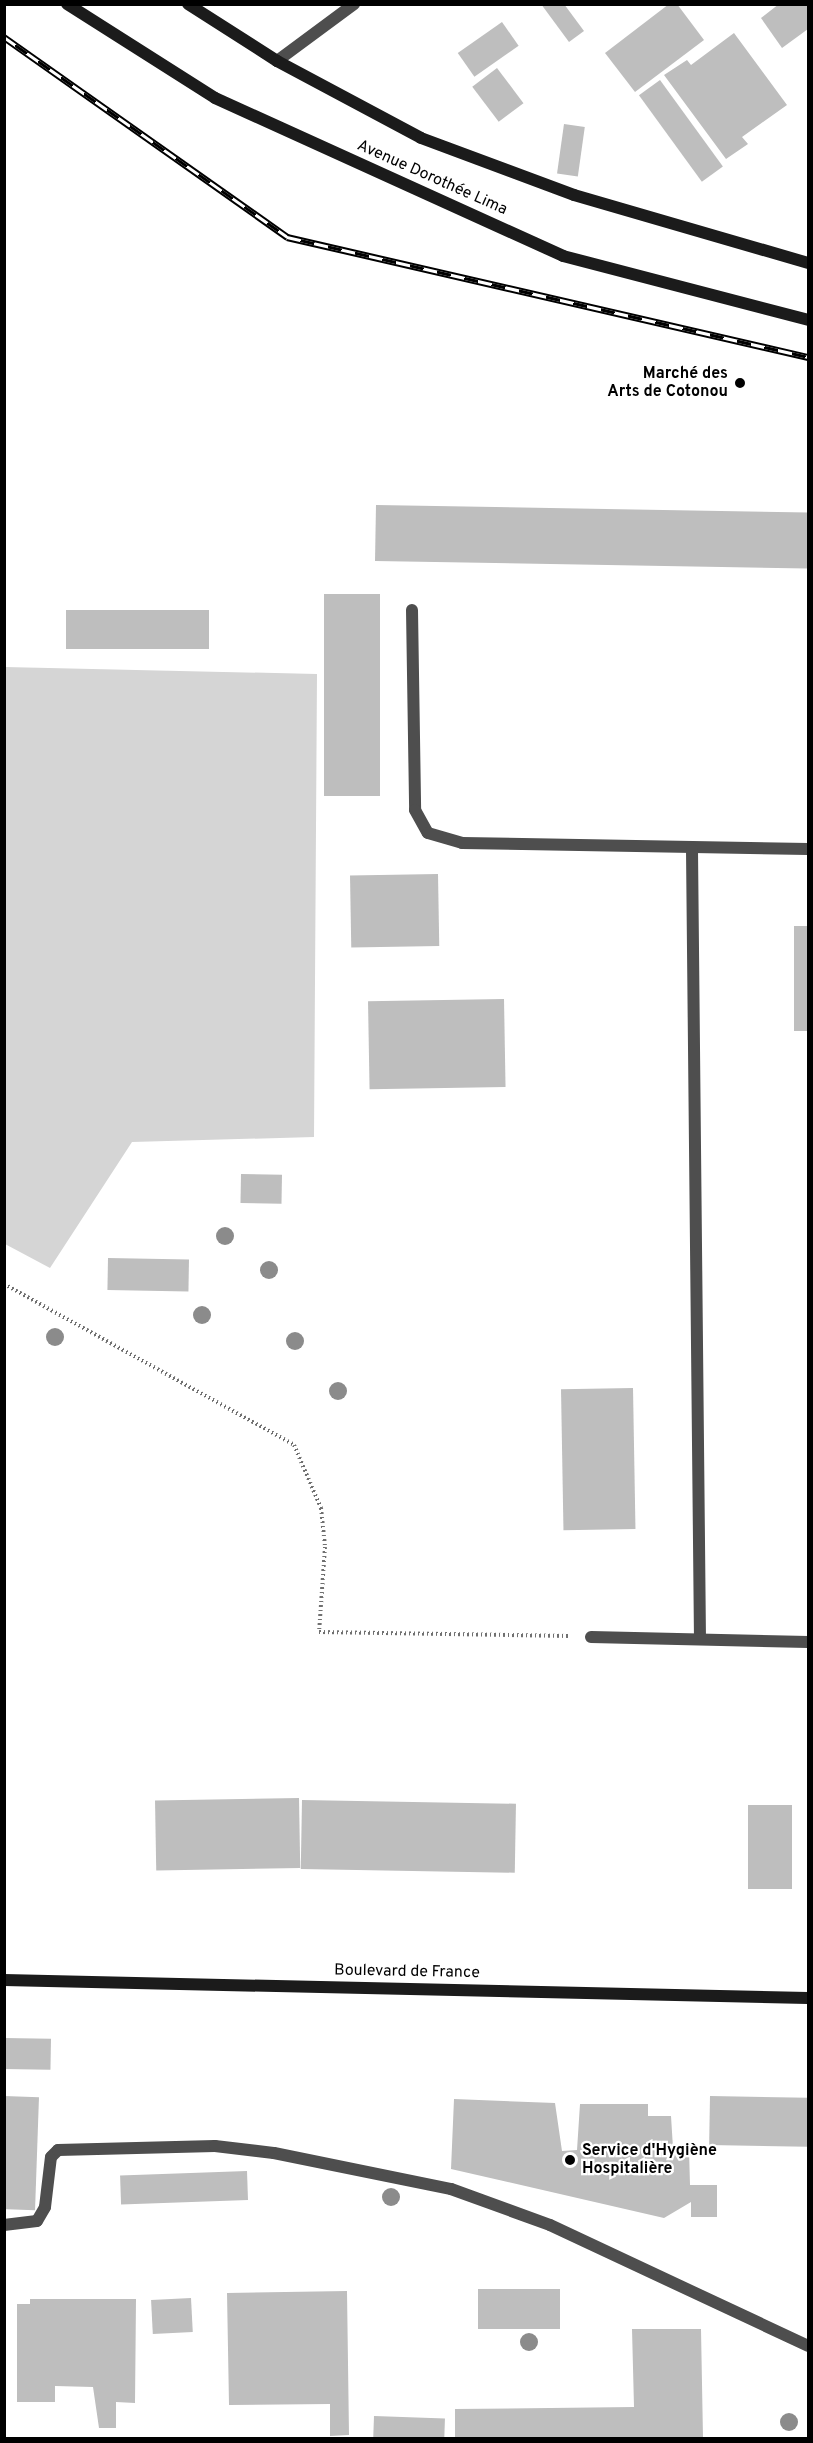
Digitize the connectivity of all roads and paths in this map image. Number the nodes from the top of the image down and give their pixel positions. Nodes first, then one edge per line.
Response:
1 (67, 4) edge
2 (188, 4) edge
3 (354, 4) edge
4 (277, 61) junction
5 (808, 263) edge
6 (808, 320) edge
7 (412, 610) dead end
8 (808, 849) edge
9 (692, 850) junction
10 (4, 1284) edge
11 (591, 1637) joint
12 (700, 1639) junction
13 (808, 1642) edge
14 (4, 1980) edge
15 (808, 1998) edge
16 (4, 2225) edge
17 (808, 2346) edge

1 - 6 main road, Avenue Dorothée Lima
2 - 4 main road, Avenue Dorothée Lima
3 - 4 street
4 - 5 main road, Avenue Dorothée Lima
7 - 9 street
8 - 9 street
9 - 12 street
10 - 11 path
11 - 12 street
12 - 13 street
14 - 15 main road, Boulevard de France
16 - 17 street

